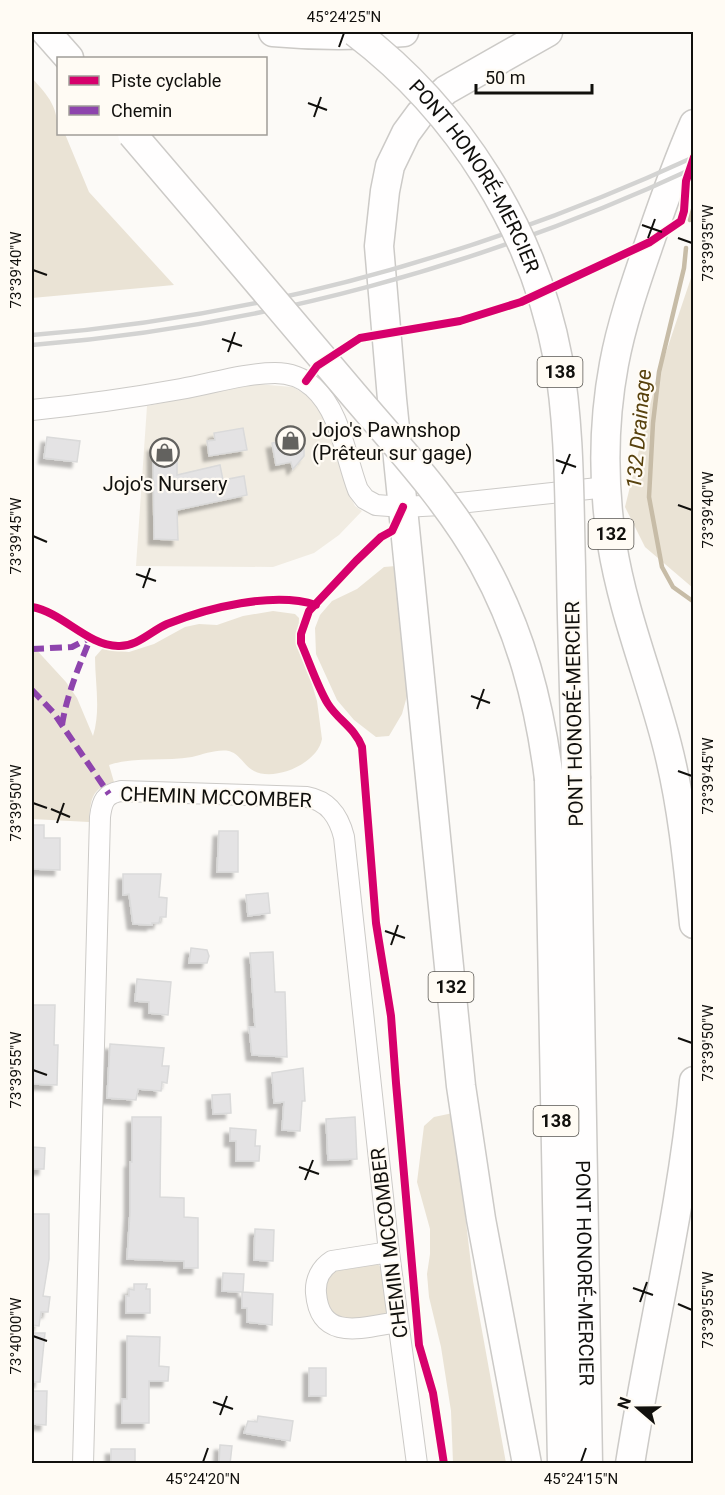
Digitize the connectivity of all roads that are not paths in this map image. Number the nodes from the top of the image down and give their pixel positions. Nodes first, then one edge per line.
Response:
1 (46, 32) edge
2 (273, 32) edge
3 (355, 32) edge
4 (404, 32) edge
5 (548, 32) edge
6 (68, 57) edge
7 (693, 124) edge
8 (133, 135) edge
9 (32, 410) edge
10 (607, 487) junction
11 (403, 507) junction
12 (563, 779) junction
13 (693, 924) edge
14 (693, 1081) edge
15 (389, 1252) junction
16 (398, 1322) junction
17 (82, 1464) edge
18 (417, 1464) edge
19 (527, 1464) edge
20 (562, 1464) edge
21 (588, 1464) edge
22 (630, 1464) edge

1 - 6 highway
2 - 4 highway
3 - 12 highway, PONT HONORÉ-MERCIER / 138, bridge
5 - 11 highway, 132
7 - 10 highway, 132
8 - 12 highway, PONT HONORÉ-MERCIER / 138, bridge
9 - 11 street
10 - 11 street
10 - 13 highway, 132
11 - 19 highway, 132
12 - 20 highway, PONT HONORÉ-MERCIER / 138
12 - 21 highway, PONT HONORÉ-MERCIER / 138
14 - 22 highway
15 - 16 street, CHEMIN MCCOMBER
15 - 16 street
15 - 17 street, CHEMIN MCCOMBER
16 - 18 street, CHEMIN MCCOMBER

